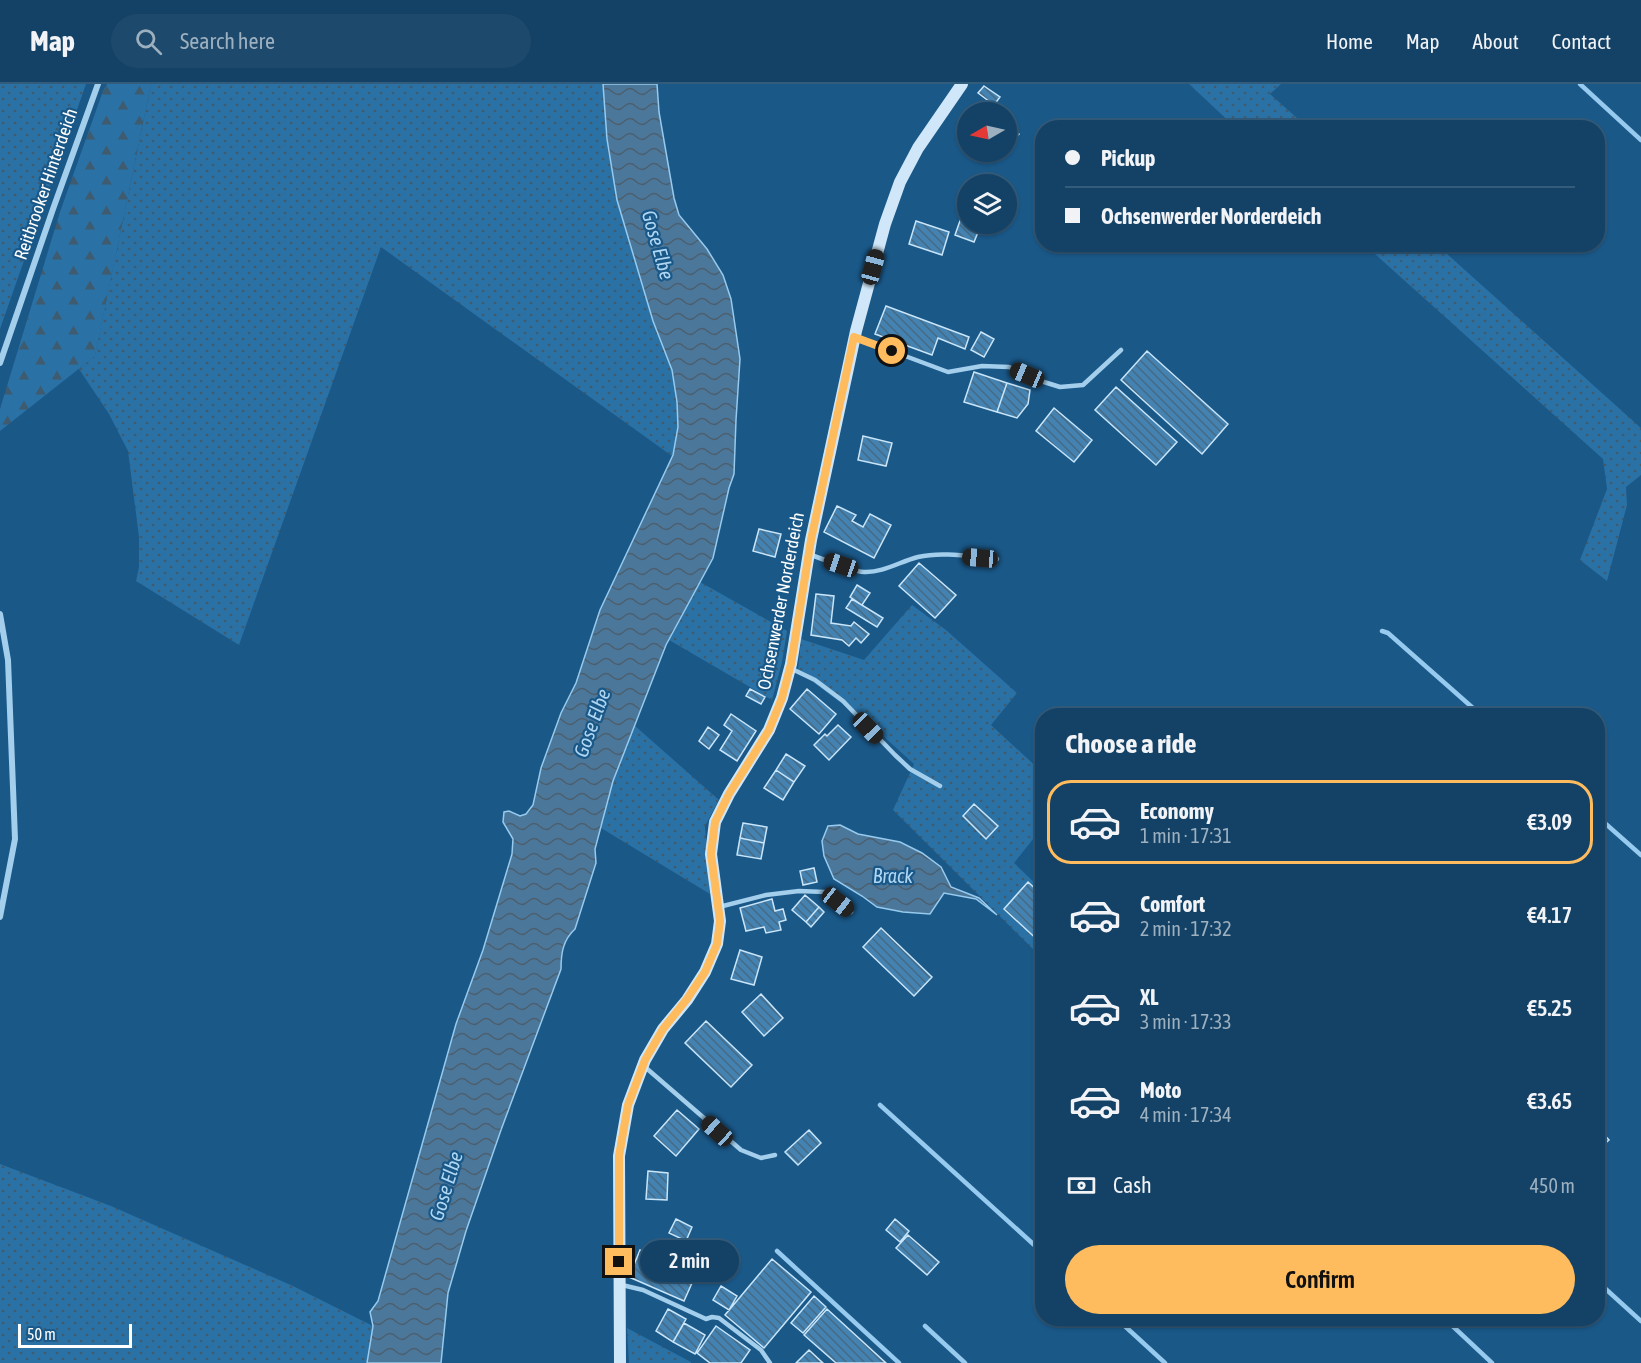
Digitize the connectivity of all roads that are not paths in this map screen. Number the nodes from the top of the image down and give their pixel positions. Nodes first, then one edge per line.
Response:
1 (98, 84) edge
2 (962, 84) edge
3 (854, 337) junction
4 (1121, 350) dead end
5 (0, 363) edge
6 (809, 554) junction
7 (997, 559) dead end
8 (0, 614) edge
9 (790, 668) junction
10 (940, 786) dead end
11 (719, 907) junction
12 (851, 912) dead end
13 (0, 917) edge
14 (644, 1065) junction
15 (775, 1155) dead end
16 (619, 1284) junction
17 (620, 1363) edge
18 (770, 1363) edge

1 - 5 street, Reitbrooker Hinterdeich
2 - 3 street, Ochsenwerder Norderdeich
3 - 4 lane
3 - 6 street, Ochsenwerder Norderdeich
6 - 7 lane
6 - 9 street, Ochsenwerder Norderdeich
8 - 13 street
9 - 10 lane
9 - 11 street, Ochsenwerder Norderdeich
11 - 12 lane
11 - 14 street, Ochsenwerder Norderdeich
14 - 15 lane
14 - 16 street, Ochsenwerder Norderdeich
16 - 17 street, Ochsenwerder Norderdeich
16 - 18 lane

